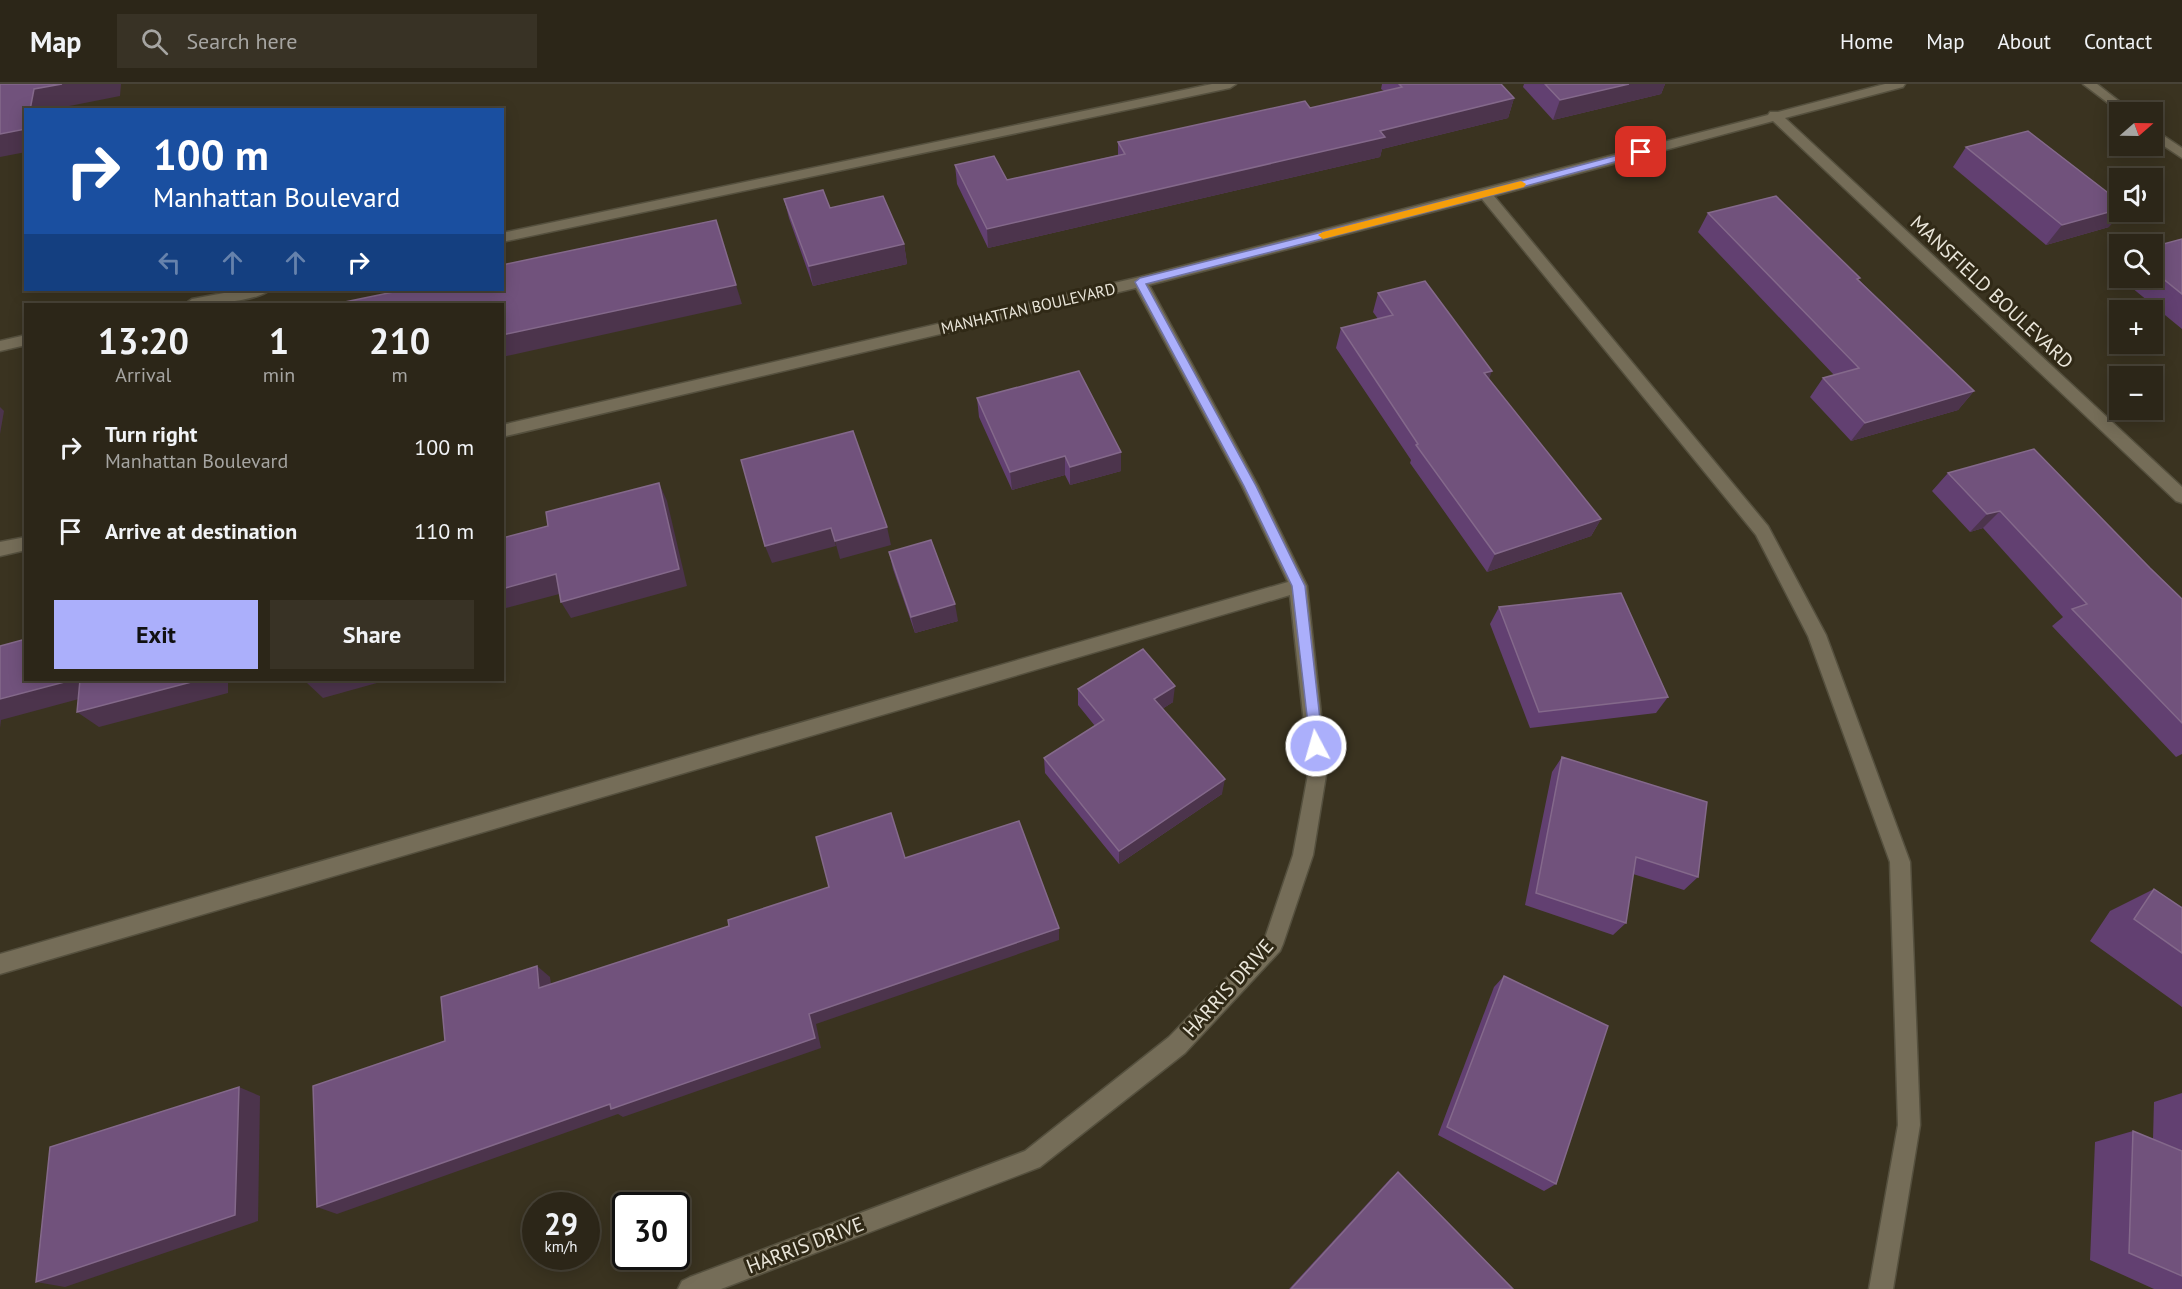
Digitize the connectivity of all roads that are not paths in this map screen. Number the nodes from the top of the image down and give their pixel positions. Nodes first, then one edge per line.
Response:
1 (1230, 84) edge
2 (1899, 84) edge
3 (2089, 84) edge
4 (2113, 102) edge
5 (1774, 115) junction
6 (2163, 140) edge
7 (2182, 154) edge
8 (1485, 194) junction
9 (504, 238) edge
10 (1140, 282) junction
11 (257, 291) edge
12 (197, 303) edge
13 (24, 340) edge
14 (0, 346) edge
15 (504, 431) edge
16 (2182, 497) edge
17 (24, 543) edge
18 (0, 549) edge
19 (1298, 586) junction
20 (0, 964) edge
21 (690, 1289) edge
22 (1881, 1289) edge

1 - 9 street
2 - 5 street, MANHATTAN BOULEVARD
3 - 4 street
5 - 8 street, MANHATTAN BOULEVARD
5 - 16 street, MANSFIELD BOULEVARD
6 - 7 street
8 - 10 street, MANHATTAN BOULEVARD
8 - 22 street
10 - 15 street, MANHATTAN BOULEVARD
10 - 19 street, HARRIS DRIVE
11 - 12 street
13 - 14 street
17 - 18 street
19 - 20 street
19 - 21 street, HARRIS DRIVE

